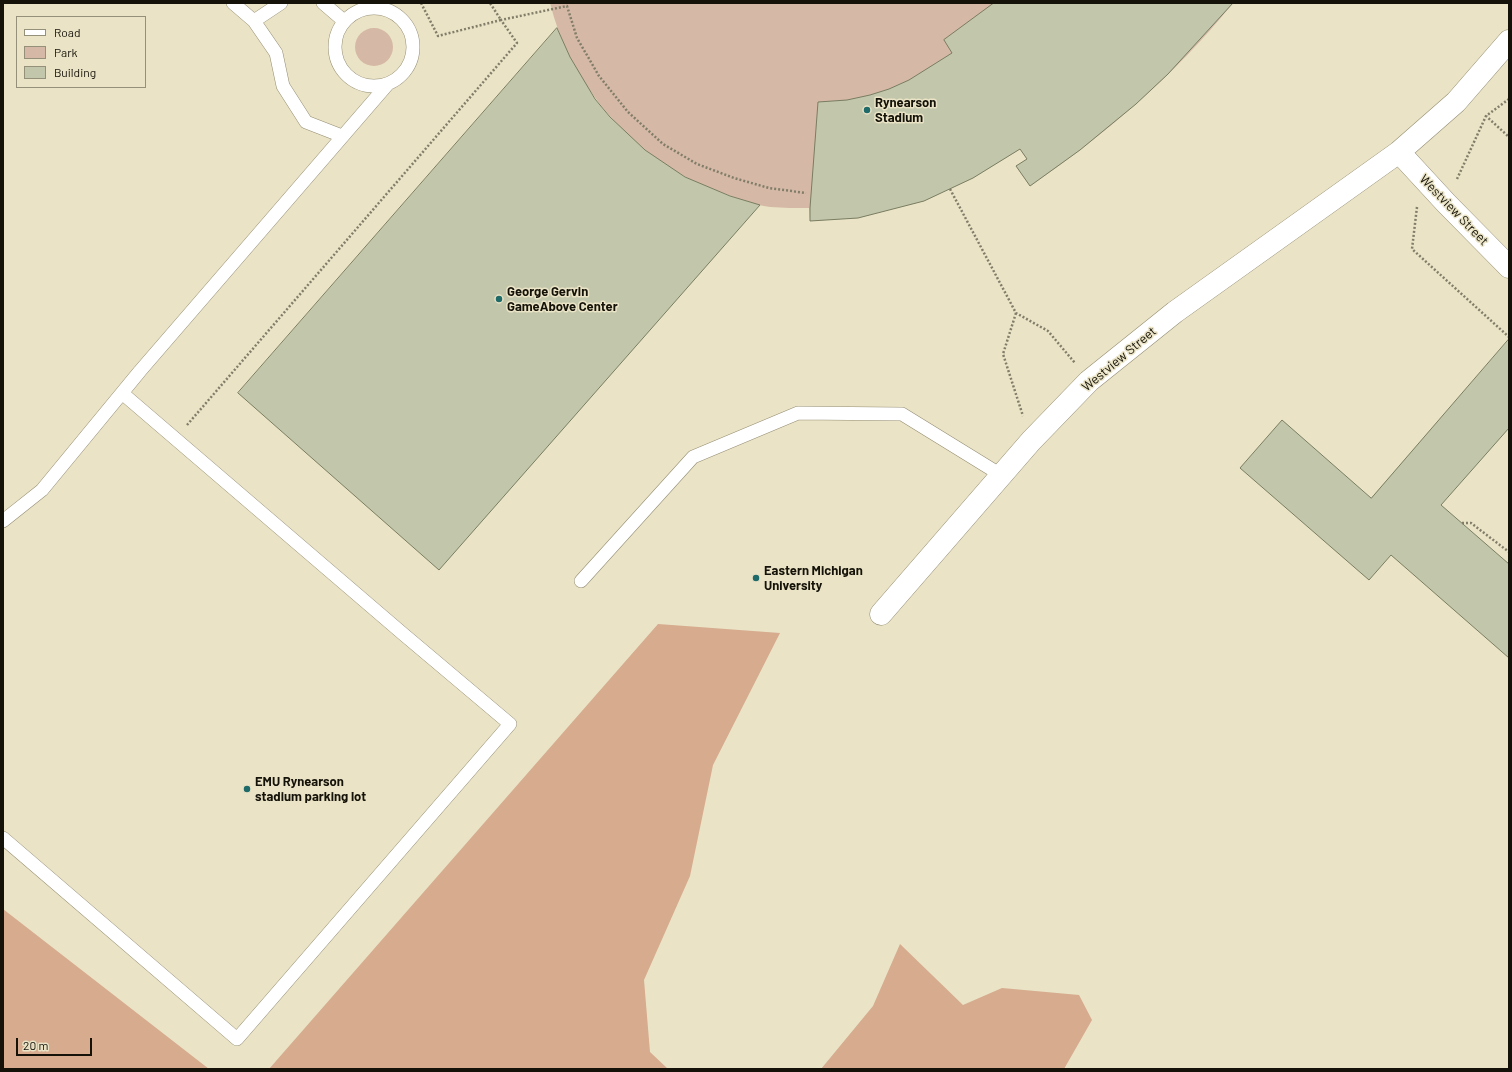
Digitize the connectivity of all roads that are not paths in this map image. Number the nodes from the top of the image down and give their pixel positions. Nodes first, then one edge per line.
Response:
1 (233, 3) edge
2 (281, 3) edge
3 (323, 3) edge
4 (254, 21) junction
5 (344, 21) junction
6 (1509, 41) edge
7 (387, 85) junction
8 (342, 136) junction
9 (1399, 152) junction
10 (1509, 267) edge
11 (122, 393) junction
12 (1002, 475) junction
13 (3, 521) edge
14 (581, 581) dead end
15 (881, 614) dead end
16 (3, 838) edge

1 - 4 lane
2 - 4 lane
3 - 5 lane
4 - 8 lane
5 - 7 lane
5 - 7 lane
6 - 9 street, Westview Street
7 - 8 lane
8 - 11 lane
9 - 10 street, Westview Street
9 - 12 street, Westview Street
11 - 13 lane
11 - 16 lane
12 - 14 lane
12 - 15 street, Westview Street

